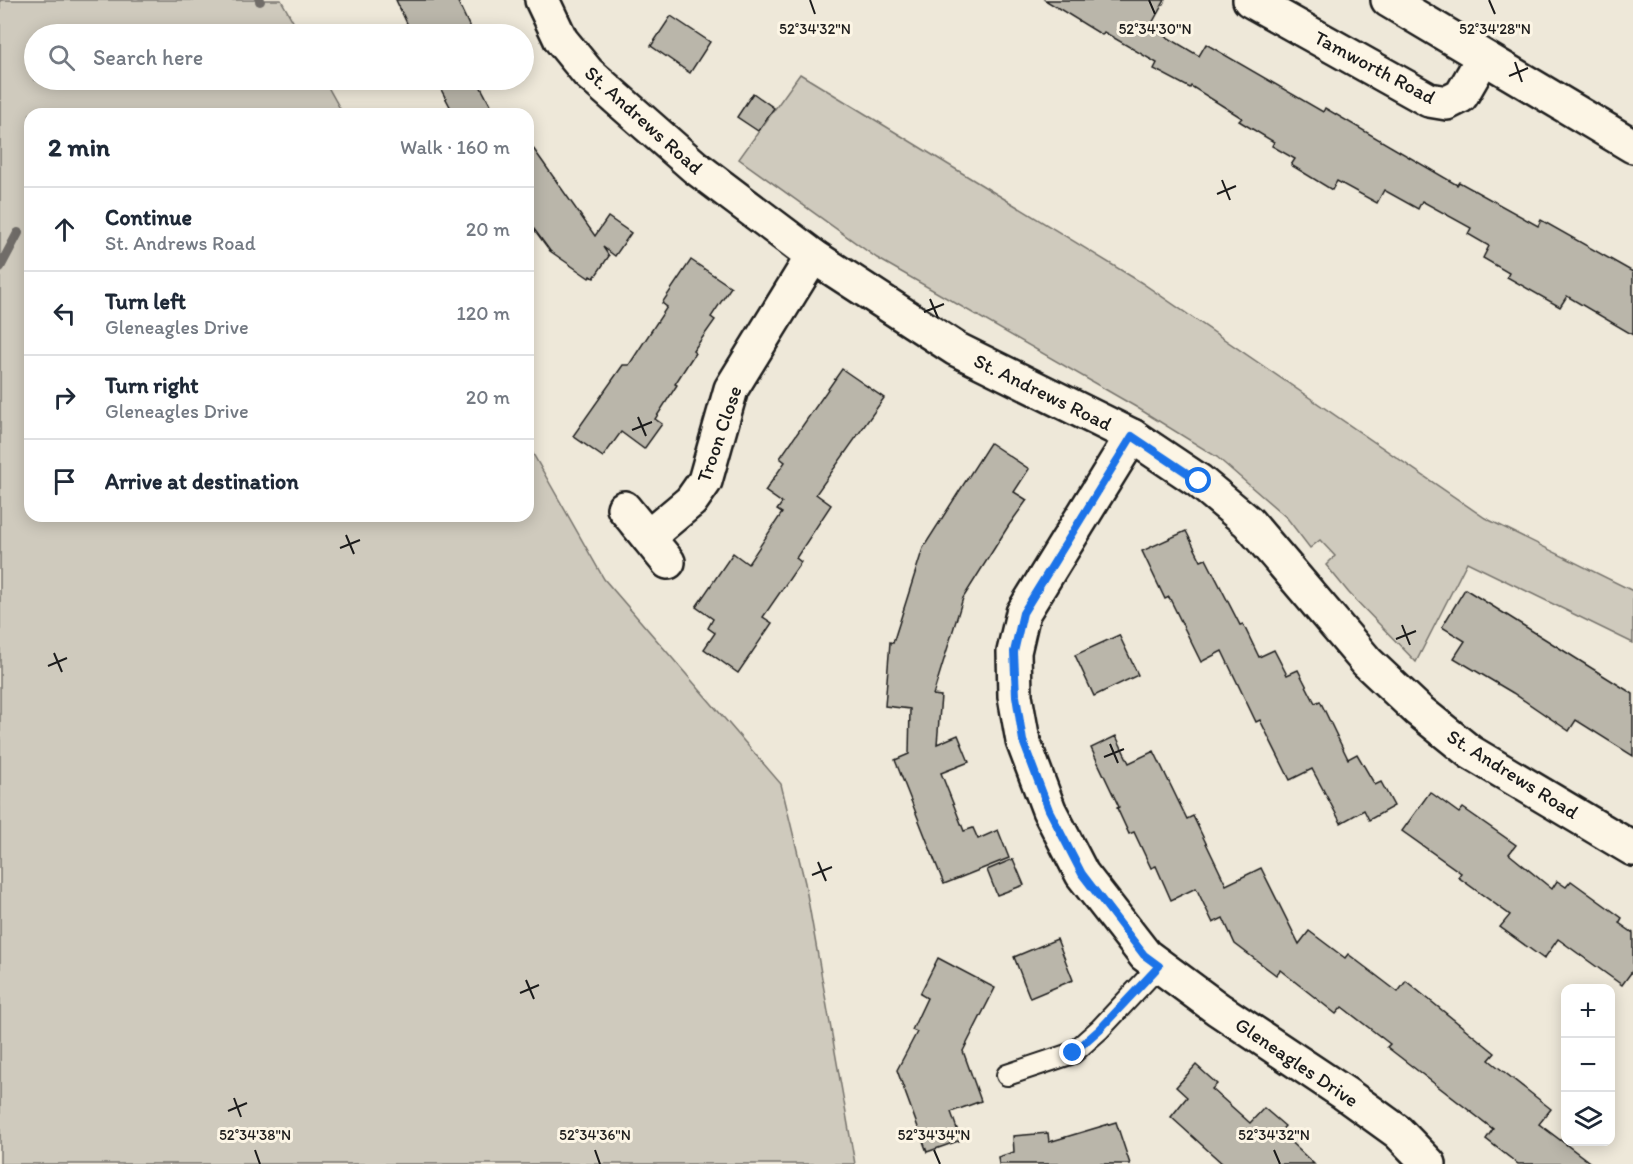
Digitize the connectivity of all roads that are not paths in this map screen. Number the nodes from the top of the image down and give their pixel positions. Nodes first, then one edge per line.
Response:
1 (542, 0) edge
2 (1250, 0) edge
3 (1388, 0) edge
4 (1483, 58) junction
5 (1633, 146) edge
6 (813, 256) junction
7 (1132, 436) junction
8 (624, 508) dead end
9 (1633, 849) edge
10 (1159, 966) junction
11 (1007, 1075) dead end
12 (1429, 1164) edge

1 - 6 street, St. Andrews Road
2 - 4 street, Tamworth Road
3 - 4 street
4 - 5 street
6 - 7 street, St. Andrews Road
6 - 8 street, Troon Close
7 - 9 street, St. Andrews Road
7 - 10 street, Gleneagles Drive
10 - 11 lane
10 - 12 street, Gleneagles Drive

